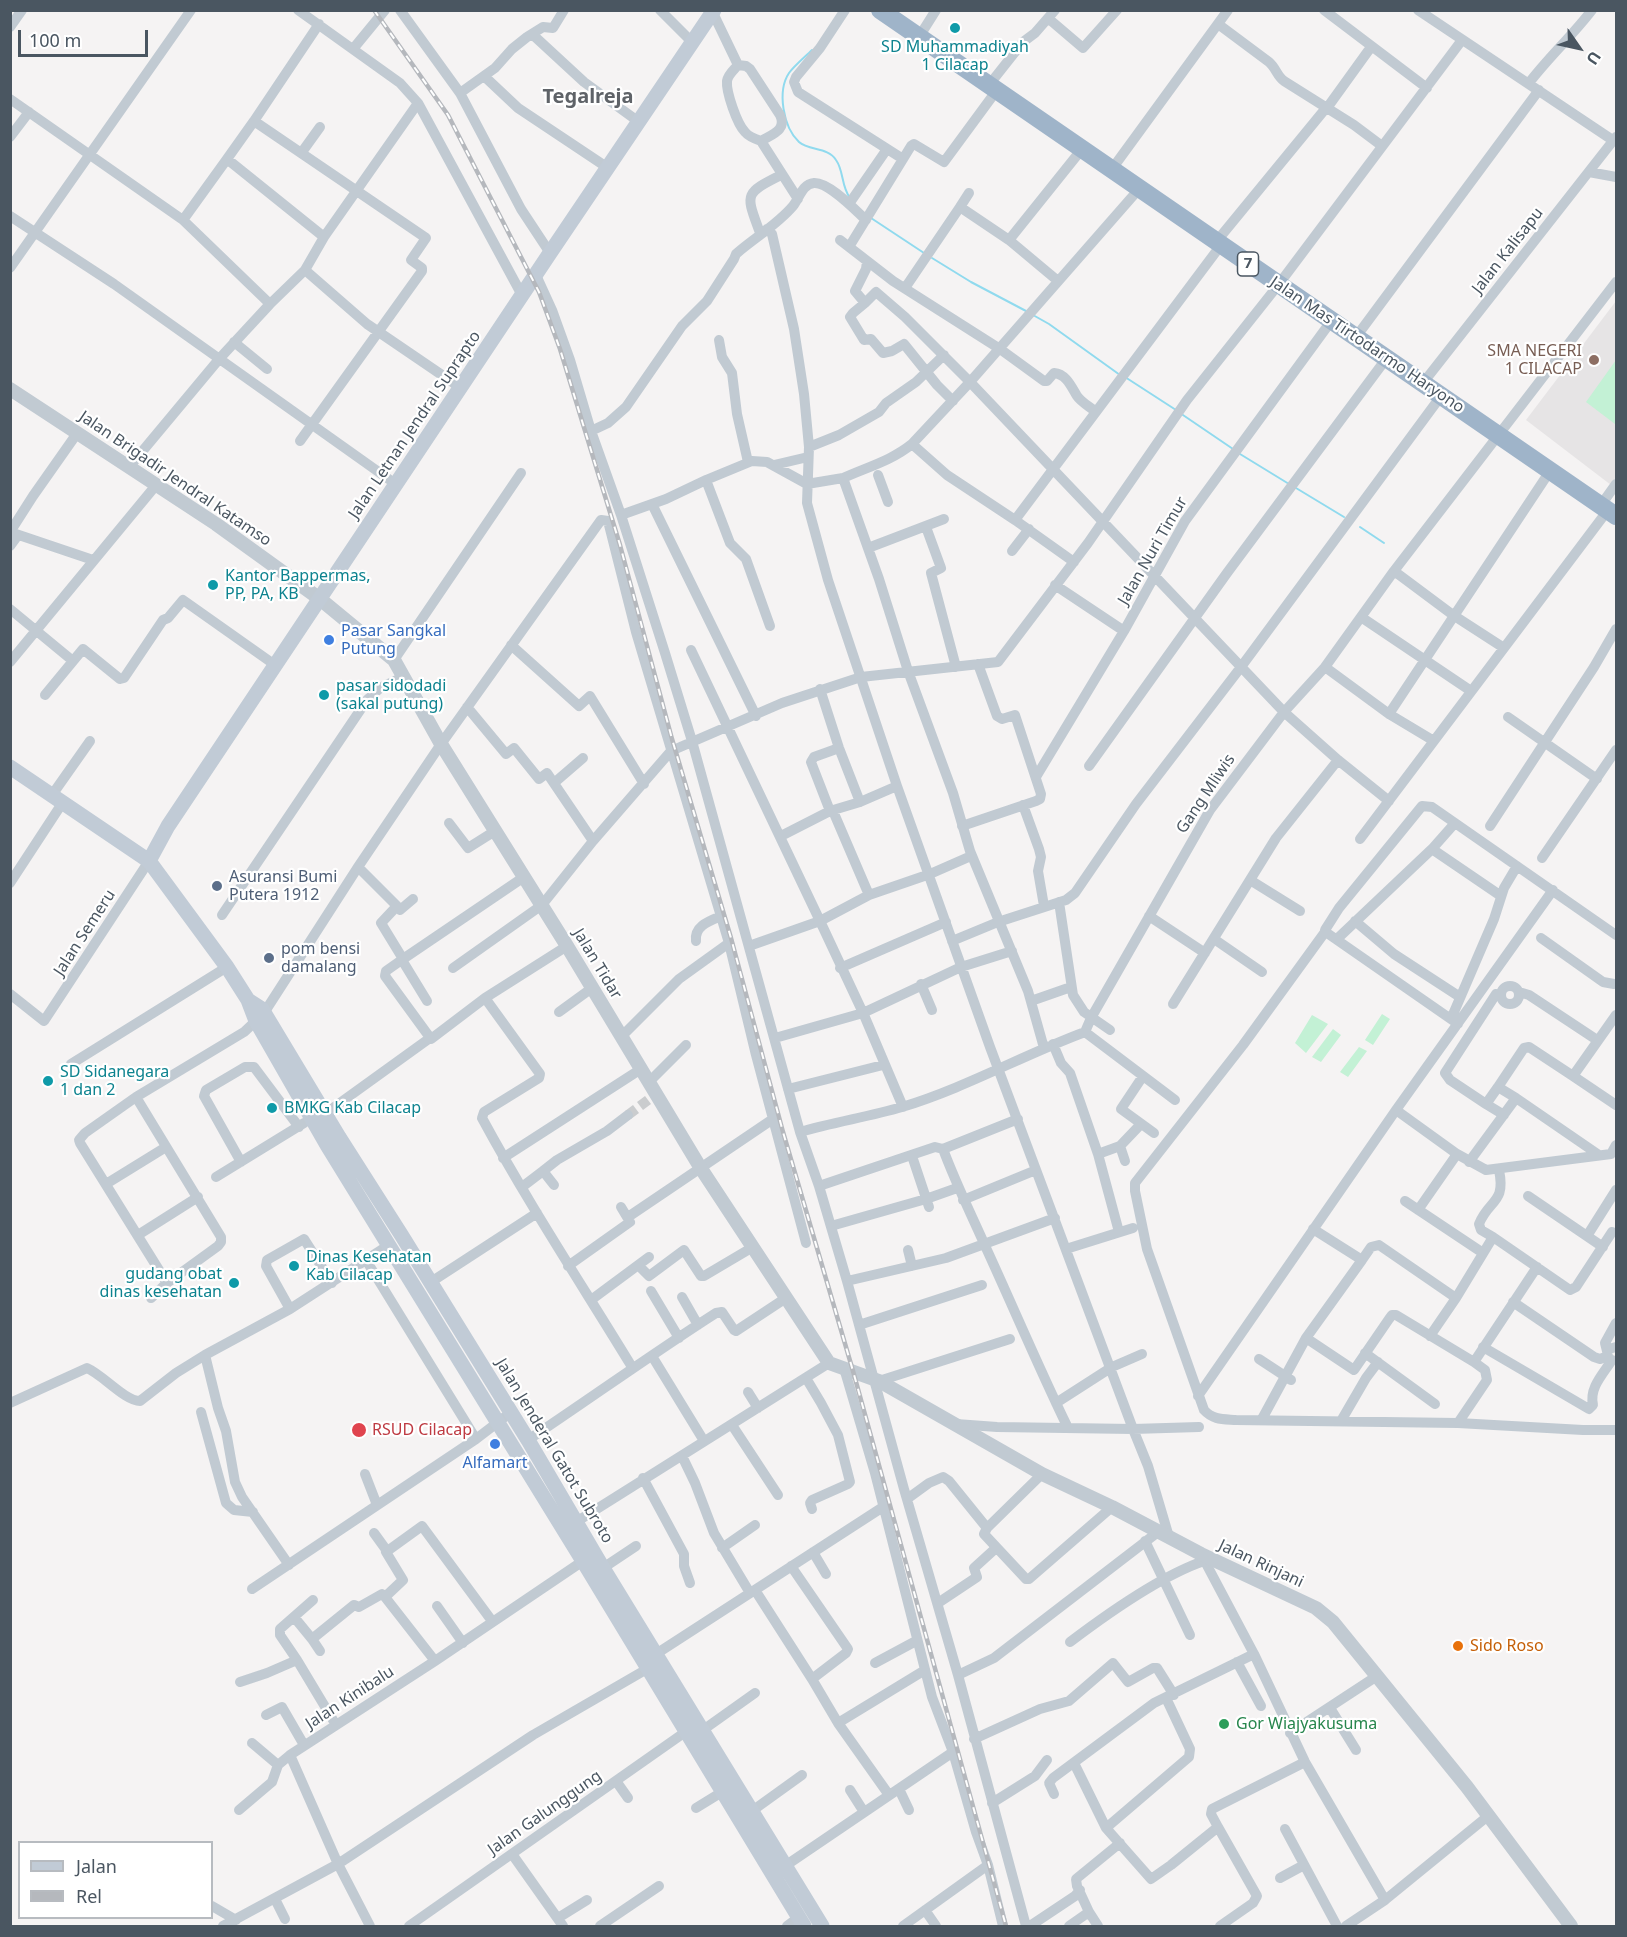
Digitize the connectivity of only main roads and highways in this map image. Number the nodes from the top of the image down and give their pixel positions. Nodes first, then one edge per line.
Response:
1 (880, 10) edge
2 (713, 12) edge
3 (1608, 510) edge
4 (10, 767) edge
5 (149, 861) junction
6 (312, 1119) junction
7 (402, 1236) junction
8 (389, 1245) junction
9 (696, 1728) junction
10 (797, 1923) edge
11 (822, 1926) edge

1 - 3 highway, Jalan Mas Tirtodarmo Haryono / 7
2 - 5 main road, Jalan Letnan Jendral Suprapto
4 - 5 main road, Jalan Jenderal Gatot Subroto
5 - 6 main road, Jalan Jenderal Gatot Subroto
6 - 7 main road, Jalan Jenderal Gatot Subroto
6 - 8 main road, Jalan Jenderal Gatot Subroto
7 - 8 main road
7 - 9 main road, Jalan Jenderal Gatot Subroto
8 - 9 main road, Jalan Jenderal Gatot Subroto
9 - 10 main road, Jalan Jenderal Gatot Subroto
9 - 11 main road, Jalan Jenderal Gatot Subroto

